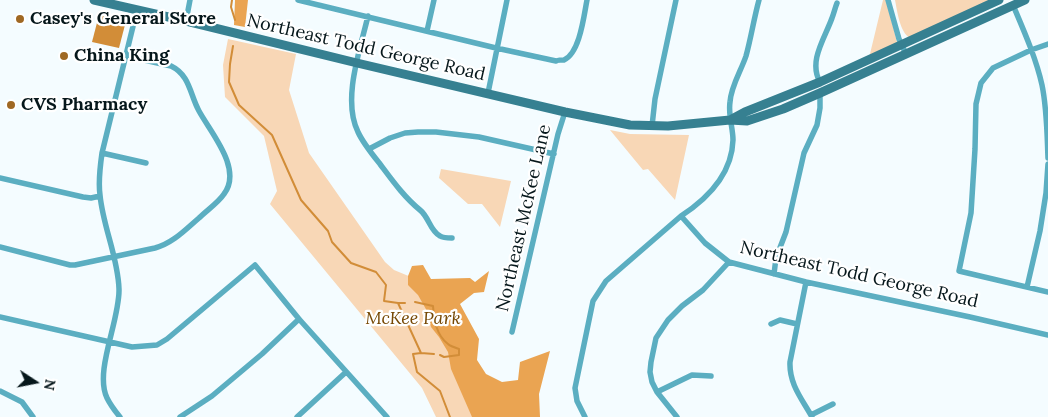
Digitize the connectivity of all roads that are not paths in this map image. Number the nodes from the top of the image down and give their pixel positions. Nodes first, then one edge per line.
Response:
1 (94, 0) edge
2 (190, 0) edge
3 (298, 0) edge
4 (434, 0) edge
5 (507, 0) edge
6 (587, 0) edge
7 (676, 0) edge
8 (759, 0) edge
9 (888, 0) edge
10 (999, 0) edge
11 (1025, 0) edge
12 (837, 3) dead end
13 (1013, 5) junction
14 (137, 10) junction
15 (368, 16) junction
16 (186, 21) junction
17 (427, 31) junction
18 (902, 44) junction
19 (1048, 44) edge
20 (496, 48) junction
21 (1031, 50) junction
22 (906, 54) junction
23 (126, 56) junction
24 (357, 63) junction
25 (820, 82) junction
26 (488, 93) junction
27 (820, 93) junction
28 (565, 112) junction
29 (1047, 116) edge
30 (730, 120) junction
31 (652, 126) junction
32 (369, 149) junction
33 (102, 153) junction
34 (554, 154) junction
35 (1048, 158) edge
36 (146, 163) dead end
37 (1048, 164) edge
38 (0, 178) edge
39 (100, 196) junction
40 (681, 216) junction
41 (452, 238) dead end
42 (0, 248) edge
43 (113, 256) junction
44 (729, 262) junction
45 (774, 274) junction
46 (806, 282) junction
47 (1027, 287) junction
48 (1048, 292) edge
49 (0, 317) edge
50 (299, 320) junction
51 (771, 324) dead end
52 (797, 324) junction
53 (512, 332) dead end
54 (1048, 335) edge
55 (110, 342) junction
56 (346, 372) junction
57 (711, 376) dead end
58 (0, 390) edge
59 (657, 392) junction
60 (833, 404) dead end
61 (812, 416) edge
62 (33, 417) edge
63 (120, 417) edge
64 (180, 417) edge
65 (298, 417) edge
66 (388, 417) edge
67 (585, 417) edge
68 (676, 417) edge

1 - 14 main road, Northeast Todd George Road
2 - 16 street
3 - 15 street
4 - 17 street
5 - 20 street
6 - 20 street
7 - 31 street
8 - 30 street
9 - 18 street
10 - 18 main road
11 - 13 main road, Northeast Todd George Road
12 - 25 street
13 - 21 street
13 - 22 main road, Northeast Todd George Road
14 - 16 main road, Northeast Todd George Road
14 - 23 street
15 - 17 street
15 - 24 street
16 - 24 main road, Northeast Todd George Road
17 - 20 street
18 - 22 street
18 - 25 main road
19 - 21 street
20 - 26 street
21 - 29 street
21 - 47 street
22 - 27 main road, Northeast Todd George Road
23 - 33 street
23 - 43 street
24 - 26 main road, Northeast Todd George Road
24 - 32 street
25 - 30 main road
26 - 28 main road, Northeast Todd George Road
27 - 30 main road, Northeast Todd George Road
27 - 45 street
28 - 31 main road, Northeast Todd George Road
28 - 34 street, Northeast McKee Lane
29 - 35 street
30 - 31 main road, Northeast Todd George Road
30 - 40 street
32 - 34 street
32 - 41 street
33 - 36 street
33 - 39 street
34 - 53 street, Northeast McKee Lane
37 - 47 street
38 - 39 street
39 - 43 street
40 - 44 street, Northeast Todd George Road
40 - 67 street
42 - 43 street
43 - 55 street
44 - 45 street, Northeast Todd George Road
44 - 59 street
45 - 46 street, Northeast Todd George Road
46 - 52 street
46 - 54 street, Northeast Todd George Road
47 - 48 street
49 - 55 street
50 - 55 street
50 - 56 street
50 - 64 street
51 - 52 street
52 - 61 street
55 - 63 street
56 - 65 street
56 - 66 street
57 - 59 street
58 - 62 street
59 - 68 street
60 - 61 street

